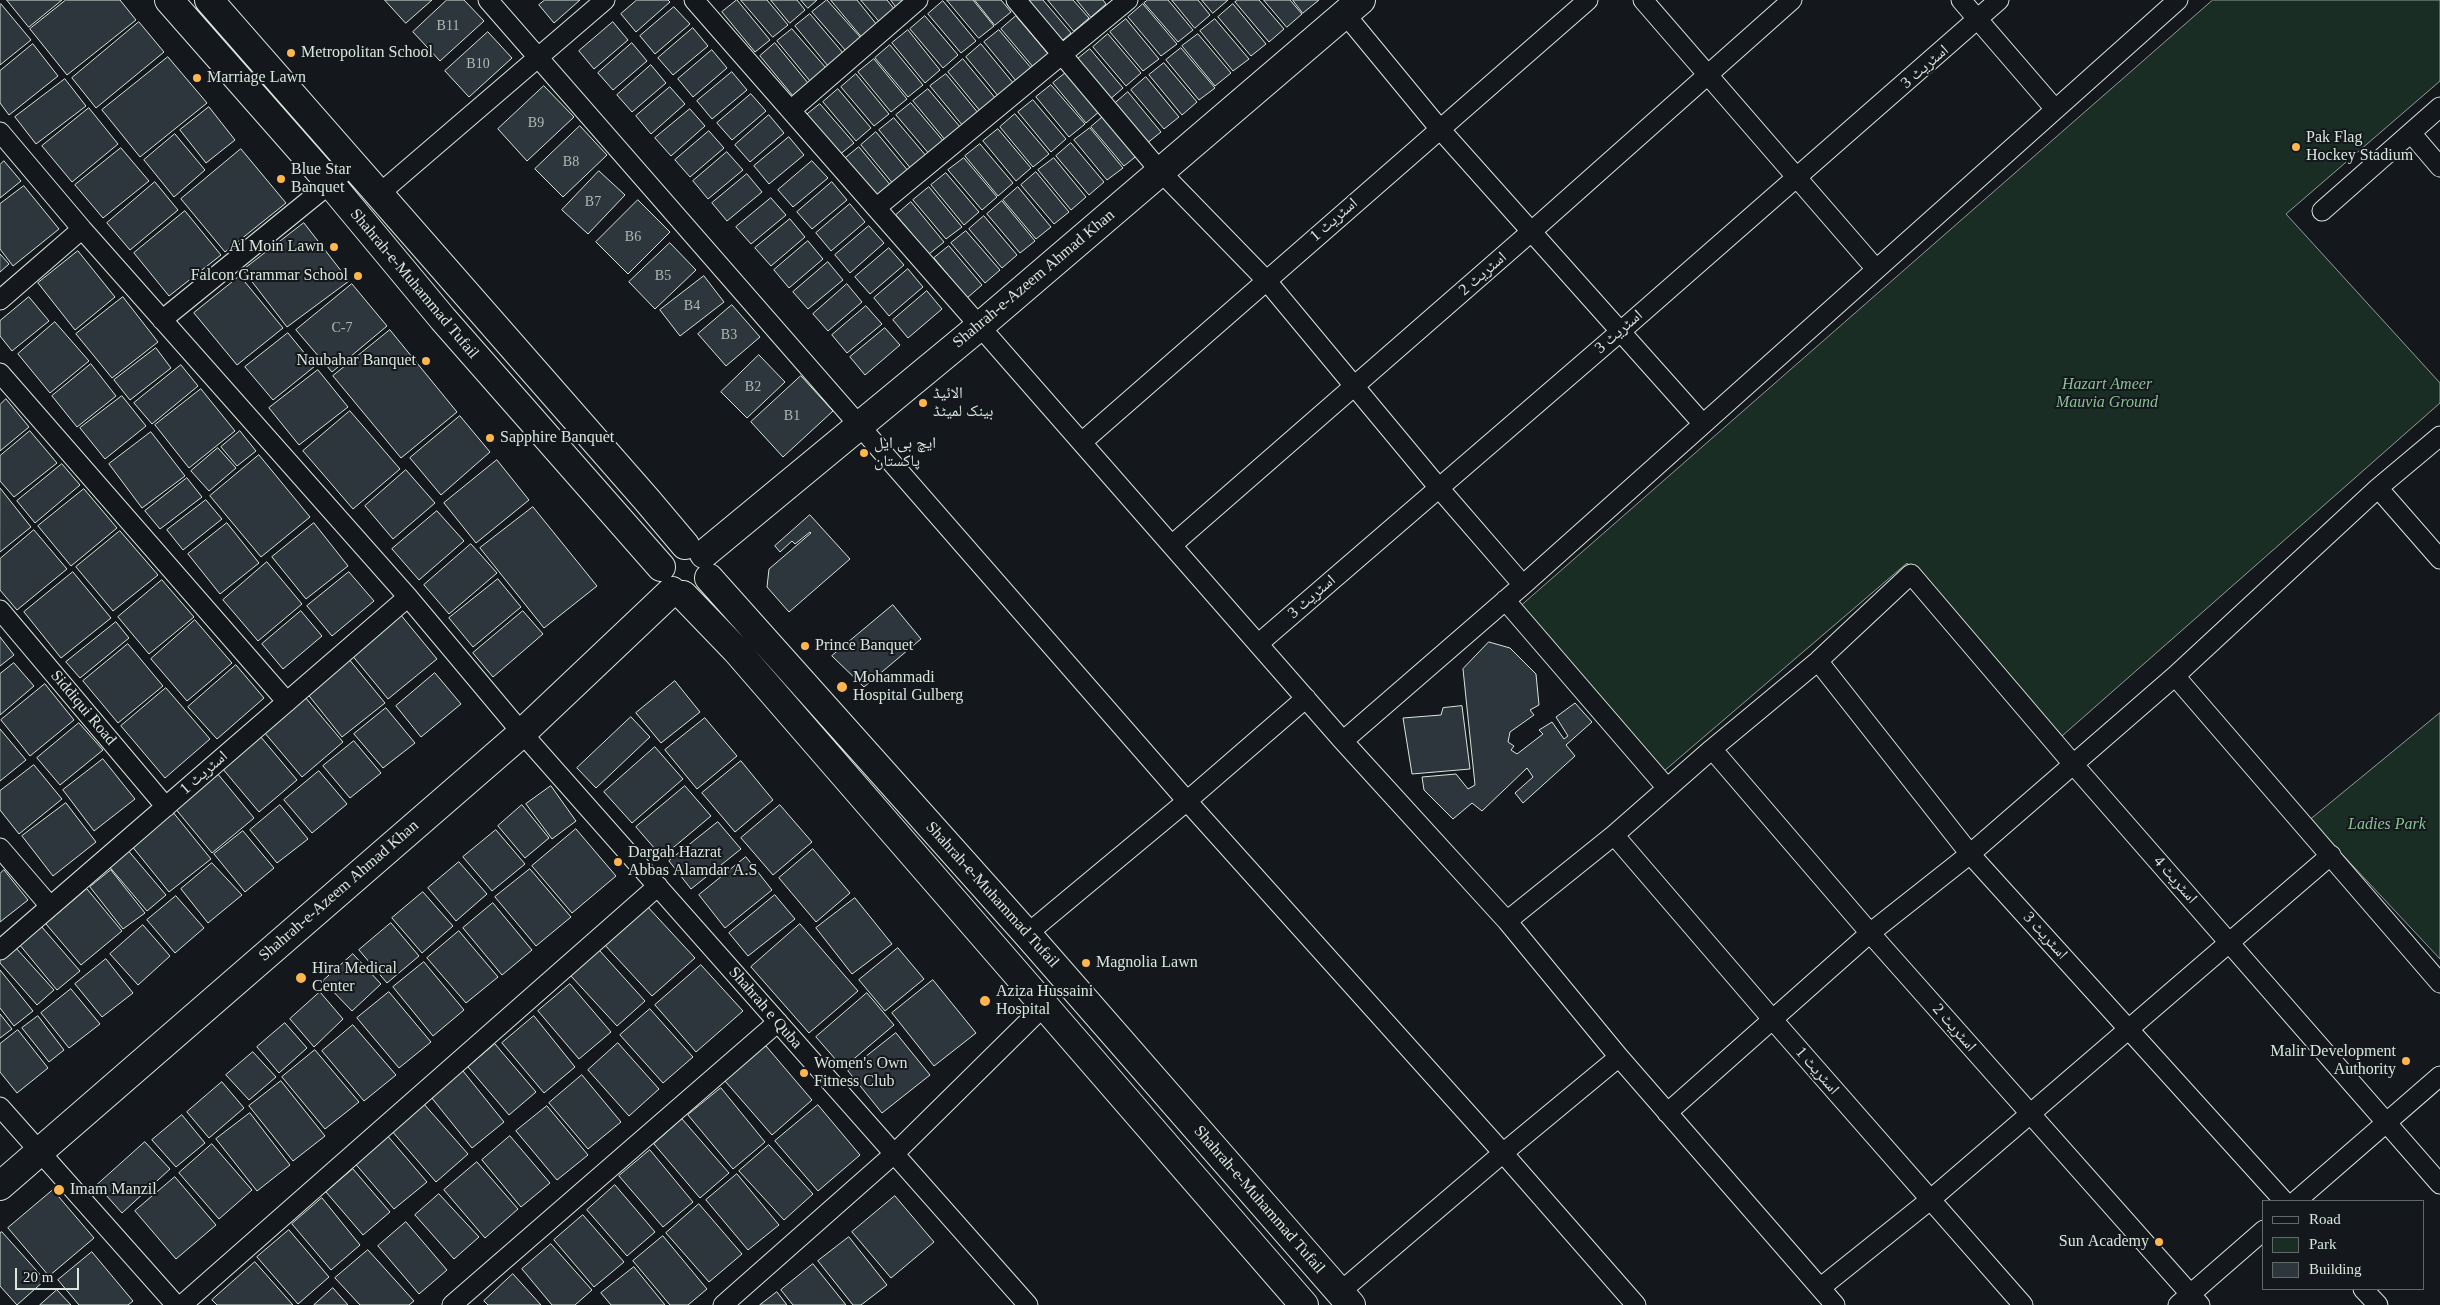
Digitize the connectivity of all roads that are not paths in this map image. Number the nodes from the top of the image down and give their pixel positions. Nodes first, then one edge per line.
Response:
1 (169, 0) edge
2 (209, 0) edge
3 (488, 0) edge
4 (605, 0) edge
5 (918, 0) edge
6 (1016, 0) edge
7 (1128, 0) edge
8 (1588, 0) edge
9 (1643, 0) edge
10 (1792, 0) edge
11 (1961, 0) edge
12 (1999, 0) edge
13 (2178, 0) edge
14 (700, 2) edge
15 (1346, 5) edge
16 (1978, 20) junction
17 (538, 56) junction
18 (1063, 56) junction
19 (1707, 76) junction
20 (2440, 107) edge
21 (2055, 109) junction
22 (790, 110) junction
23 (1439, 128) junction
24 (0, 132) edge
25 (2411, 133) junction
26 (354, 164) junction
27 (2440, 166) edge
28 (1160, 171) junction
29 (1796, 178) junction
30 (330, 184) junction
31 (380, 194) junction
32 (876, 208) junction
33 (2322, 211) dead end
34 (82, 229) junction
35 (1532, 231) junction
36 (1876, 269) junction
37 (1266, 280) junction
38 (0, 300) edge
39 (162, 320) junction
40 (980, 326) junction
41 (1621, 331) junction
42 (0, 373) edge
43 (1354, 386) junction
44 (859, 424) junction
45 (1703, 424) junction
46 (2440, 436) edge
47 (1082, 442) junction
48 (1439, 488) junction
49 (2378, 488) junction
50 (1172, 545) junction
51 (699, 559) junction
52 (2440, 559) edge
53 (661, 567) junction
54 (1523, 585) junction
55 (678, 593) junction
56 (408, 597) junction
57 (1505, 600) junction
58 (0, 610) edge
59 (1258, 644) junction
60 (1818, 661) junction
61 (2175, 676) junction
62 (1306, 698) junction
63 (287, 702) junction
64 (522, 733) junction
65 (1343, 740) junction
66 (1712, 749) junction
67 (2073, 764) junction
68 (1667, 788) junction
69 (1188, 801) junction
70 (166, 806) junction
71 (1614, 835) junction
72 (0, 848) edge
73 (1970, 854) junction
74 (2331, 855) junction
75 (658, 886) junction
76 (50, 906) junction
77 (1507, 921) junction
78 (1870, 933) junction
79 (1027, 934) junction
80 (2230, 943) junction
81 (0, 950) edge
82 (2440, 984) edge
83 (1045, 1005) junction
84 (1773, 1020) junction
85 (778, 1022) junction
86 (2129, 1029) junction
87 (1619, 1057) junction
88 (2440, 1076) edge
89 (0, 1107) edge
90 (1667, 1113) junction
91 (2029, 1114) junction
92 (2386, 1123) junction
93 (38, 1152) junction
94 (1503, 1153) junction
95 (894, 1154) junction
96 (2440, 1184) edge
97 (0, 1186) edge
98 (1930, 1200) junction
99 (2283, 1200) edge
100 (2297, 1200) edge
101 (2262, 1232) edge
102 (1820, 1288) junction
103 (2364, 1290) edge
104 (1345, 1299) edge
105 (2189, 1301) edge
106 (176, 1305) edge
107 (182, 1305) edge
108 (452, 1305) edge
109 (724, 1305) edge
110 (1028, 1305) edge
111 (1304, 1305) edge
112 (1636, 1305) edge
113 (1835, 1305) edge
114 (2023, 1305) edge
115 (2378, 1305) edge

1 - 30 main road, Shahrah-e-Muhammad Tufail
2 - 26 main road, Shahrah-e-Muhammad Tufail
3 - 17 street
4 - 17 street
5 - 22 street
6 - 18 street
7 - 18 street
8 - 23 street, اسٹریٹ 1
9 - 19 street
10 - 19 street, اسٹریٹ 2
11 - 16 street
12 - 16 street, اسٹریٹ 3
13 - 21 street
14 - 22 street
15 - 23 street
15 - 28 main road, Shahrah-e-Azeem Ahmad Khan
16 - 21 street
16 - 29 street, اسٹریٹ 3
17 - 31 street
17 - 44 street
18 - 28 street
18 - 32 street
19 - 29 street
19 - 35 street, اسٹریٹ 2
20 - 25 street
21 - 36 street
22 - 32 street
23 - 35 street
23 - 37 street, اسٹریٹ 1
24 - 34 street, Shahrah e Quba
25 - 27 street
25 - 33 street
26 - 30 street
26 - 31 main road, Shahrah-e-Muhammad Tufail
28 - 37 street
28 - 40 main road, Shahrah-e-Azeem Ahmad Khan
29 - 36 street
29 - 41 street, اسٹریٹ 3
30 - 39 street
30 - 53 main road, Shahrah-e-Muhammad Tufail
31 - 51 main road, Shahrah-e-Muhammad Tufail
32 - 40 street
34 - 38 street
34 - 39 street, Shahrah e Quba
35 - 41 street
35 - 43 street, اسٹریٹ 2
36 - 45 street
37 - 43 street
37 - 47 street, اسٹریٹ 1
39 - 56 street, Shahrah e Quba
40 - 44 main road, Shahrah-e-Azeem Ahmad Khan
40 - 47 street
41 - 45 street
41 - 48 street, اسٹریٹ 3
42 - 63 street
43 - 48 street
43 - 50 street, اسٹریٹ 2
44 - 51 main road, Shahrah-e-Azeem Ahmad Khan
44 - 69 street
45 - 54 street
46 - 49 street
47 - 50 street
48 - 54 street
48 - 59 street, اسٹریٹ 3
49 - 52 street
49 - 61 street
50 - 59 street
51 - 53 main road
51 - 55 main road
51 - 79 main road, Shahrah-e-Muhammad Tufail
53 - 55 main road
54 - 57 street
55 - 64 main road, Shahrah-e-Azeem Ahmad Khan
55 - 83 main road, Shahrah-e-Muhammad Tufail
56 - 63 street, اسٹریٹ 1
56 - 64 street, Shahrah e Quba
57 - 65 street
57 - 68 street
58 - 70 street, Siddiqui Road
59 - 62 street
60 - 66 street
60 - 67 street, اسٹریٹ 4
60 - 73 street, اسٹریٹ 3
61 - 67 street
61 - 74 street
62 - 65 street
62 - 69 street
63 - 70 street, اسٹریٹ 1
64 - 75 street, Shahrah e Quba
64 - 93 main road, Shahrah-e-Azeem Ahmad Khan
65 - 77 street
66 - 68 street
66 - 78 street, اسٹریٹ 2
67 - 73 street
67 - 80 street, اسٹریٹ 4
68 - 71 street
69 - 79 street
69 - 94 street
70 - 76 street, اسٹریٹ 1
71 - 77 street
71 - 84 street, اسٹریٹ 1
72 - 76 street
73 - 78 street
73 - 86 street, اسٹریٹ 3
74 - 80 street
74 - 82 street
75 - 85 street, Shahrah e Quba
75 - 107 street
76 - 81 street, اسٹریٹ 1
77 - 87 street
78 - 84 street
78 - 91 street, اسٹریٹ 2
79 - 104 main road, Shahrah-e-Muhammad Tufail
80 - 86 street
80 - 92 street, اسٹریٹ 4
83 - 95 street
83 - 111 main road, Shahrah-e-Muhammad Tufail
84 - 90 street
84 - 98 street, اسٹریٹ 1
85 - 95 street, Shahrah e Quba
85 - 108 street
86 - 91 street
86 - 99 street, اسٹریٹ 3
87 - 90 street
87 - 94 street
88 - 92 street
89 - 93 street
90 - 102 street
91 - 98 street
91 - 105 street, اسٹریٹ 2
92 - 96 street, اسٹریٹ 4
92 - 100 street
93 - 97 main road, Shahrah-e-Azeem Ahmad Khan
93 - 106 street
94 - 104 street
94 - 112 street
95 - 109 street
95 - 110 street, Shahrah e Quba
98 - 102 street
98 - 114 street, اسٹریٹ 1
101 - 105 street
102 - 113 street
103 - 115 street

